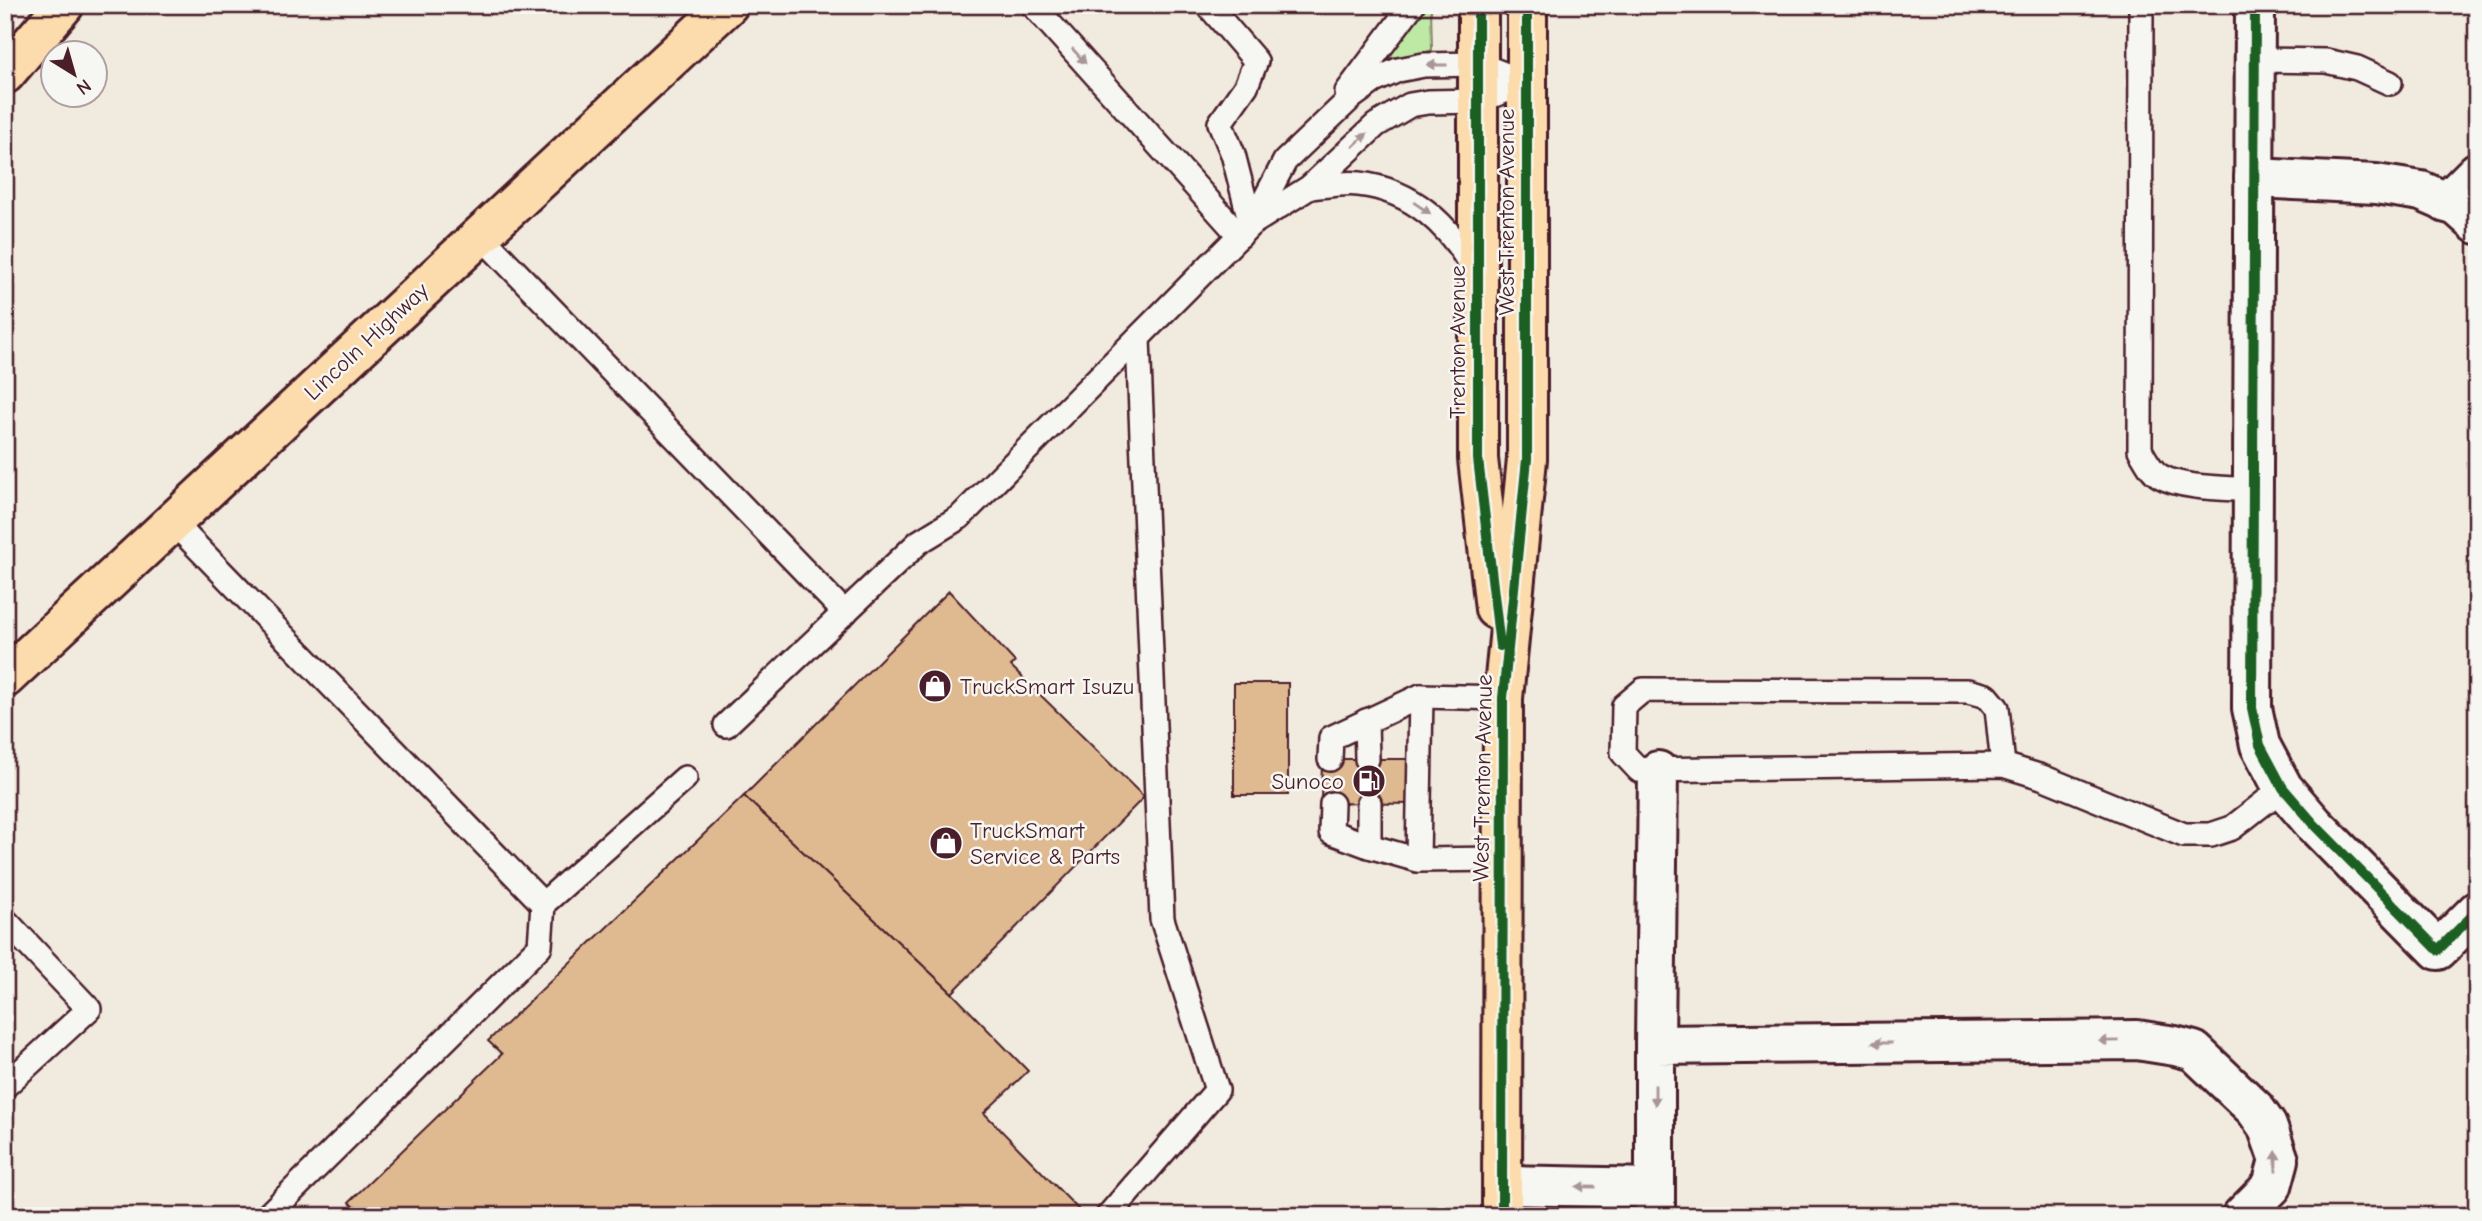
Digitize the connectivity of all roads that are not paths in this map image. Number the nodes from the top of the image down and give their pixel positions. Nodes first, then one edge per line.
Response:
1 (64, 5) edge
2 (728, 5) edge
3 (1033, 5) edge
4 (1208, 5) edge
5 (1412, 5) edge
6 (1478, 5) edge
7 (1527, 5) edge
8 (2141, 5) edge
9 (2255, 5) edge
10 (2255, 60) junction
11 (5, 74) edge
12 (1478, 83) junction
13 (1527, 83) junction
14 (2390, 83) dead end
15 (1319, 129) junction
16 (2477, 172) edge
17 (2254, 178) junction
18 (1310, 187) junction
19 (2446, 203) junction
20 (2477, 224) edge
21 (1246, 230) junction
22 (480, 235) junction
23 (1478, 278) junction
24 (1138, 339) junction
25 (2253, 490) junction
26 (173, 522) junction
27 (845, 613) junction
28 (5, 678) edge
29 (1503, 687) junction
30 (1421, 696) junction
31 (1366, 721) junction
32 (726, 725) dead end
33 (1330, 759) dead end
34 (1367, 759) dead end
35 (2003, 765) junction
36 (1658, 771) junction
37 (684, 778) dead end
38 (2283, 788) junction
39 (1332, 803) dead end
40 (1369, 803) dead end
41 (1369, 846) junction
42 (1501, 859) junction
43 (1418, 860) junction
44 (542, 904) junction
45 (2477, 911) edge
46 (5, 920) edge
47 (1656, 1045) junction
48 (5, 1086) edge
49 (1502, 1200) edge
50 (1655, 1202) edge
51 (267, 1216) edge
52 (1108, 1216) edge
53 (2242, 1216) edge

1 - 11 main road
2 - 22 main road, Lincoln Highway
3 -> 21 lane
4 - 21 lane
5 - 15 lane
6 - 12 main road, Trenton Avenue
7 - 13 main road, West Trenton Avenue
8 - 25 lane
9 - 10 street
10 - 14 lane
10 - 17 street
12 - 13 lane
12 - 13 lane
12 -> 15 lane
18 -> 12 lane
12 - 23 main road, Trenton Avenue
13 - 29 main road, West Trenton Avenue
15 - 21 lane
16 - 19 street
17 - 19 street
17 - 25 street
18 - 21 lane
18 -> 23 lane
19 - 20 street
21 - 24 lane
22 - 26 main road, Lincoln Highway
22 - 27 lane
23 - 29 main road, Trenton Avenue
24 - 27 lane
24 - 52 lane
25 - 38 street
26 - 28 main road, Lincoln Highway
26 - 44 lane
27 - 32 lane
29 - 30 lane
29 - 42 main road, West Trenton Avenue
30 - 31 lane
30 - 43 lane
31 - 33 lane
31 - 34 lane
35 - 36 lane
35 - 36 lane
35 - 38 lane
36 - 47 street
37 - 44 lane
38 - 45 street
39 - 41 lane
40 - 41 lane
41 - 43 lane
42 - 43 lane
42 - 49 main road, West Trenton Avenue
44 - 51 lane
46 - 48 lane
47 -> 50 street
53 -> 47 street
50 -> 49 street

